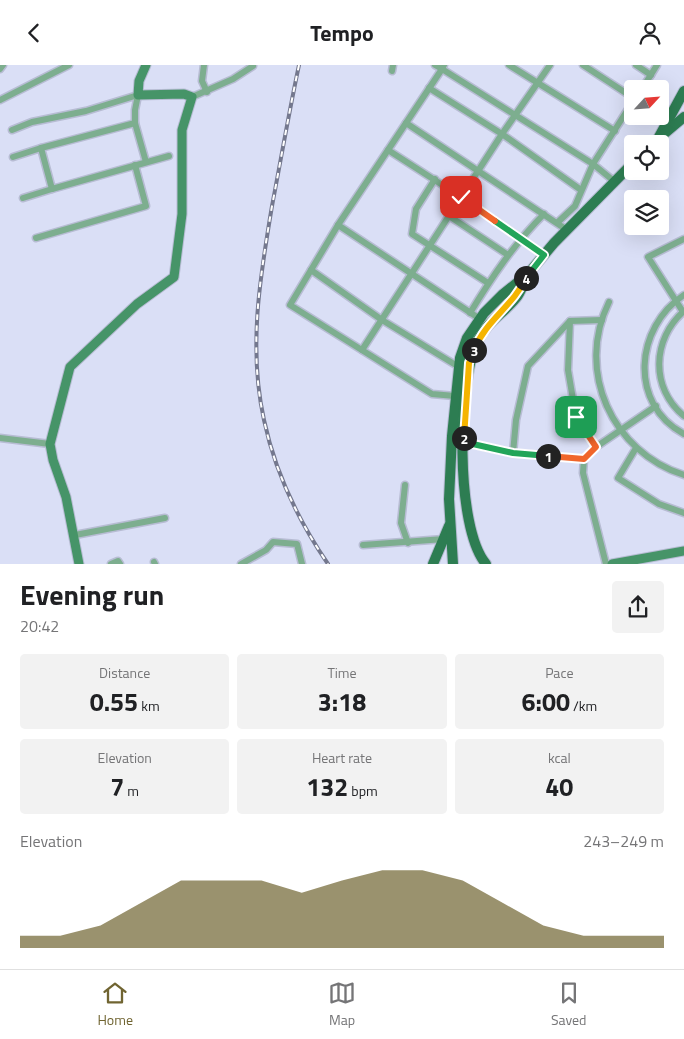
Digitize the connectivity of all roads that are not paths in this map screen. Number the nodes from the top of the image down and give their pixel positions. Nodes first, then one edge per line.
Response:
1 (3, 65) edge
2 (69, 65) edge
3 (146, 65) edge
4 (204, 65) edge
5 (509, 65) edge
6 (550, 65) edge
7 (583, 65) edge
8 (636, 65) edge
9 (657, 65) edge
10 (253, 66) edge
11 (440, 66) edge
12 (0, 69) edge
13 (650, 75) junction
14 (647, 80) edge
15 (538, 83) junction
16 (429, 88) junction
17 (684, 91) edge
18 (207, 92) junction
19 (624, 92) edge
20 (138, 95) junction
21 (192, 97) junction
22 (0, 100) edge
23 (515, 114) junction
24 (624, 116) edge
25 (684, 117) edge
26 (135, 123) junction
27 (406, 123) junction
28 (12, 130) dead end
29 (615, 131) junction
30 (502, 134) junction
31 (658, 135) edge
32 (661, 135) edge
33 (41, 149) junction
34 (388, 150) junction
35 (169, 156) dead end
36 (13, 157) dead end
37 (146, 162) junction
38 (593, 164) junction
39 (136, 165) junction
40 (478, 171) junction
41 (624, 172) edge
42 (435, 179) junction
43 (615, 182) junction
44 (52, 189) junction
45 (581, 190) junction
46 (461, 197) junction
47 (23, 198) dead end
48 (544, 214) junction
49 (449, 216) junction
50 (558, 222) junction
51 (338, 225) junction
52 (567, 230) junction
53 (36, 238) dead end
54 (520, 238) junction
55 (684, 239) edge
56 (430, 245) junction
57 (508, 255) junction
58 (544, 255) junction
59 (311, 270) junction
60 (412, 274) junction
61 (528, 274) junction
62 (488, 283) junction
63 (684, 295) edge
64 (676, 301) junction
65 (609, 302) dead end
66 (683, 311) edge
67 (470, 313) junction
68 (382, 319) junction
69 (480, 319) junction
70 (602, 320) junction
71 (570, 321) junction
72 (362, 350) junction
73 (459, 367) junction
74 (455, 396) junction
75 (656, 406) junction
76 (684, 416) edge
77 (620, 431) junction
78 (684, 434) edge
79 (0, 438) edge
80 (464, 442) junction
81 (50, 444) junction
82 (596, 447) junction
83 (636, 448) junction
84 (513, 453) junction
85 (584, 459) junction
86 (684, 475) edge
87 (405, 485) dead end
88 (684, 513) edge
89 (165, 518) dead end
90 (450, 523) junction
91 (75, 535) junction
92 (444, 539) junction
93 (408, 543) junction
94 (363, 545) dead end
95 (684, 551) edge
96 (79, 564) edge
97 (110, 564) edge
98 (120, 564) edge
99 (241, 564) edge
100 (302, 564) edge
101 (433, 564) edge
102 (453, 564) edge
103 (486, 564) edge
104 (606, 564) edge
105 (612, 564) edge

1 - 12 street
2 - 22 street
3 - 20 street
4 - 18 street
5 - 15 street
6 - 15 street
7 - 19 street
8 - 13 street
9 - 13 street
10 - 18 street
11 - 16 street
11 - 23 street
13 - 14 street
15 - 23 street
15 - 29 street
16 - 27 street
16 - 30 street
17 - 31 main road
18 - 21 street
20 - 21 street
20 - 26 street
20 - 28 street
21 - 81 street
23 - 30 street
23 - 38 street
24 - 29 street
25 - 32 main road
26 - 33 street
26 - 37 street
27 - 34 street
27 - 40 street
29 - 38 street
30 - 40 street
30 - 45 street
33 - 36 street
33 - 44 street
34 - 42 street
34 - 51 street
35 - 37 street
37 - 39 street
38 - 43 street
38 - 45 street
39 - 44 street
39 - 53 street
40 - 46 street
40 - 48 street
41 - 43 main road
42 - 46 street
42 - 56 street
43 - 52 main road
44 - 47 street
45 - 50 street
46 - 49 street
46 - 54 street
48 - 50 street
48 - 54 street
49 - 56 street
49 - 57 street
50 - 52 street
51 - 59 street
51 - 60 street
52 - 58 main road
54 - 57 street
54 - 58 street
55 - 64 street
56 - 60 street
56 - 62 street
57 - 62 street
58 - 61 main road
59 - 68 street
59 - 72 street
60 - 67 street
60 - 68 street
61 - 69 main road
61 - 80 main road
62 - 67 street
63 - 64 street
64 - 66 street
64 - 75 street
65 - 70 street
66 - 76 street
67 - 69 street
68 - 72 street
68 - 73 street
69 - 73 main road
70 - 71 street
70 - 77 street
71 - 82 street
71 - 84 street
72 - 74 street
73 - 74 main road
74 - 90 main road
75 - 77 street
75 - 78 street
77 - 82 street
77 - 83 street
79 - 81 street
80 - 84 street
80 - 103 main road
81 - 91 street
82 - 85 street
83 - 86 street
83 - 88 street
84 - 85 street
85 - 104 street
87 - 93 street
89 - 91 street
90 - 92 main road
90 - 102 main road
91 - 96 street
92 - 93 street
92 - 101 main road
93 - 94 street
95 - 105 street
97 - 98 street
99 - 100 street

